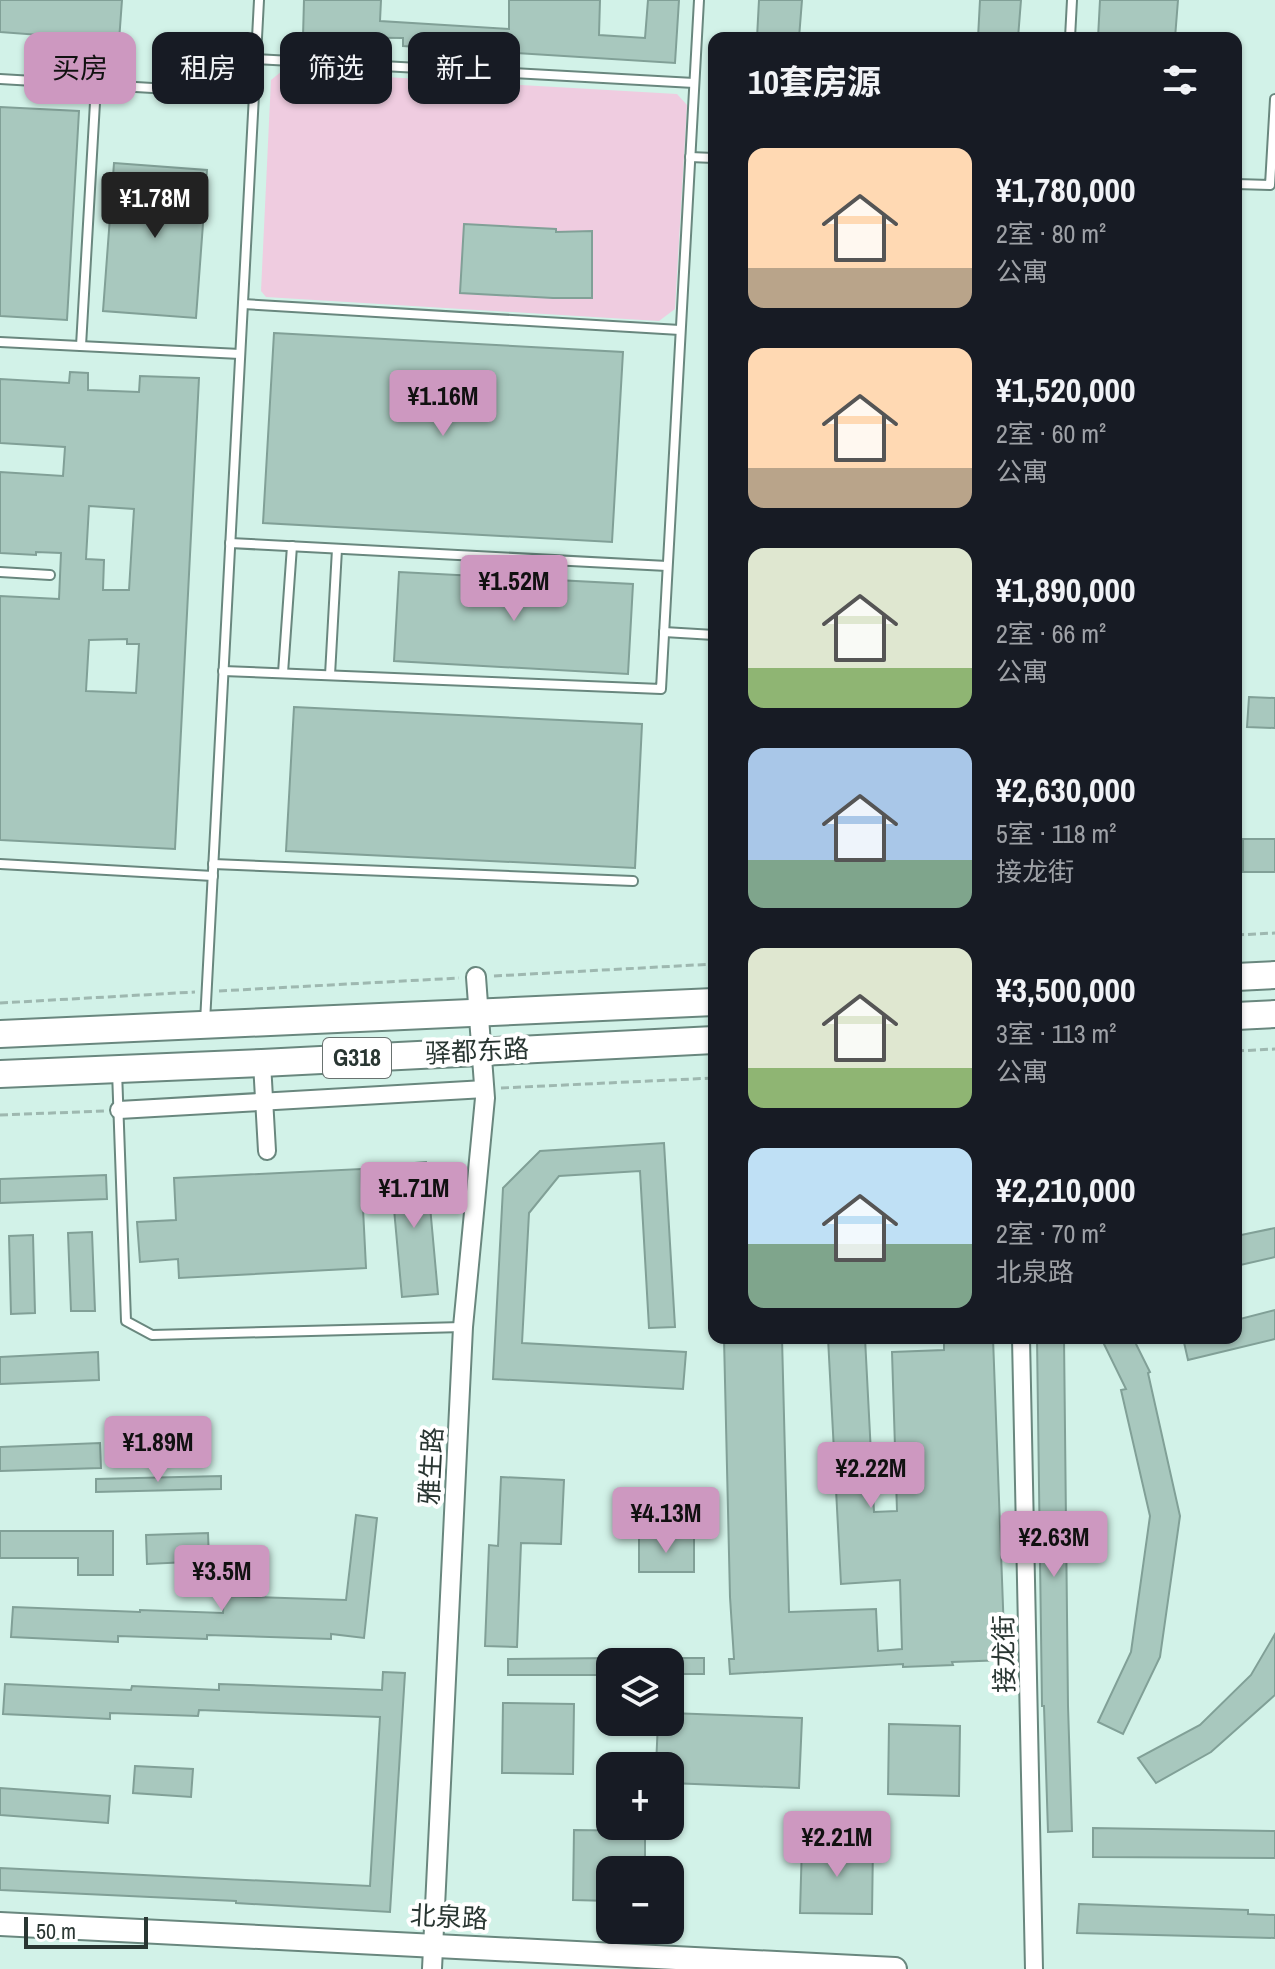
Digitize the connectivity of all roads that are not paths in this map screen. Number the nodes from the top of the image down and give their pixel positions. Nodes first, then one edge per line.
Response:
1 (259, 0) edge
2 (699, 0) edge
3 (1072, 0) edge
4 (257, 32) edge
5 (1070, 32) edge
6 (264, 59) edge
7 (0, 79) edge
8 (24, 80) edge
9 (694, 83) junction
10 (1275, 99) edge
11 (95, 104) edge
12 (253, 104) edge
13 (690, 157) junction
14 (708, 158) edge
15 (1242, 184) edge
16 (243, 304) junction
17 (680, 330) junction
18 (0, 342) edge
19 (81, 346) junction
20 (240, 354) junction
21 (230, 543) junction
22 (292, 546) junction
23 (337, 549) junction
24 (667, 566) junction
25 (0, 572) edge
26 (50, 575) dead end
27 (664, 632) junction
28 (708, 635) edge
29 (223, 671) junction
30 (283, 673) junction
31 (330, 675) junction
32 (0, 864) edge
33 (213, 864) junction
34 (213, 876) junction
35 (633, 881) dead end
36 (1275, 975) edge
37 (476, 977) road end
38 (1242, 977) edge
39 (708, 1002) edge
40 (480, 1013) junction
41 (1275, 1014) edge
42 (1242, 1016) edge
43 (205, 1024) junction
44 (0, 1034) edge
45 (708, 1040) edge
46 (482, 1051) junction
47 (262, 1063) junction
48 (117, 1069) junction
49 (0, 1074) edge
50 (485, 1089) junction
51 (265, 1102) junction
52 (119, 1110) junction
53 (267, 1151) dead end
54 (463, 1327) junction
55 (1021, 1344) edge
56 (0, 1924) edge
57 (0, 1936) edge
58 (432, 1957) edge
59 (620, 1969) edge
60 (895, 1969) edge
61 (1034, 1969) edge

1 - 4 lane
2 - 9 lane
3 - 5 lane
6 - 9 lane
7 - 8 lane
9 - 13 lane
10 - 15 lane
11 - 19 lane
12 - 16 lane
13 - 14 lane
13 - 17 lane
16 - 17 lane
16 - 20 lane
17 - 24 lane
18 - 19 lane
19 - 20 lane
20 - 21 lane
21 - 22 lane
21 - 29 lane
22 - 23 lane
22 - 30 lane
23 - 24 lane
23 - 31 lane
24 - 27 lane
25 - 26 lane
27 - 28 lane
27 - 31 lane
29 - 30 lane
29 - 33 lane
30 - 31 lane
32 - 34 lane
33 - 34 lane
33 - 35 lane
34 - 43 lane
36 - 38 highway
37 - 40 street, 雅生路
39 - 40 highway, 驿都东路 / G318
40 - 43 highway, 驿都东路 / G318
40 - 46 street, 雅生路
41 - 42 highway
43 - 44 highway, 驿都东路 / G318
45 - 46 highway, 驿都东路 / G318
46 - 47 highway, 驿都东路 / G318
46 - 50 street, 雅生路
47 - 48 highway, 驿都东路 / G318
47 - 51 street
48 - 49 highway, 驿都东路 / G318
48 - 52 lane
50 - 51 street
50 - 54 street, 雅生路
51 - 52 street
51 - 53 street
52 - 54 lane
54 - 58 street, 雅生路
55 - 61 street, 接龙街
56 - 58 main road, 北泉路
57 - 58 main road, 北泉路
58 - 59 main road, 北泉路
58 - 60 main road, 北泉路

